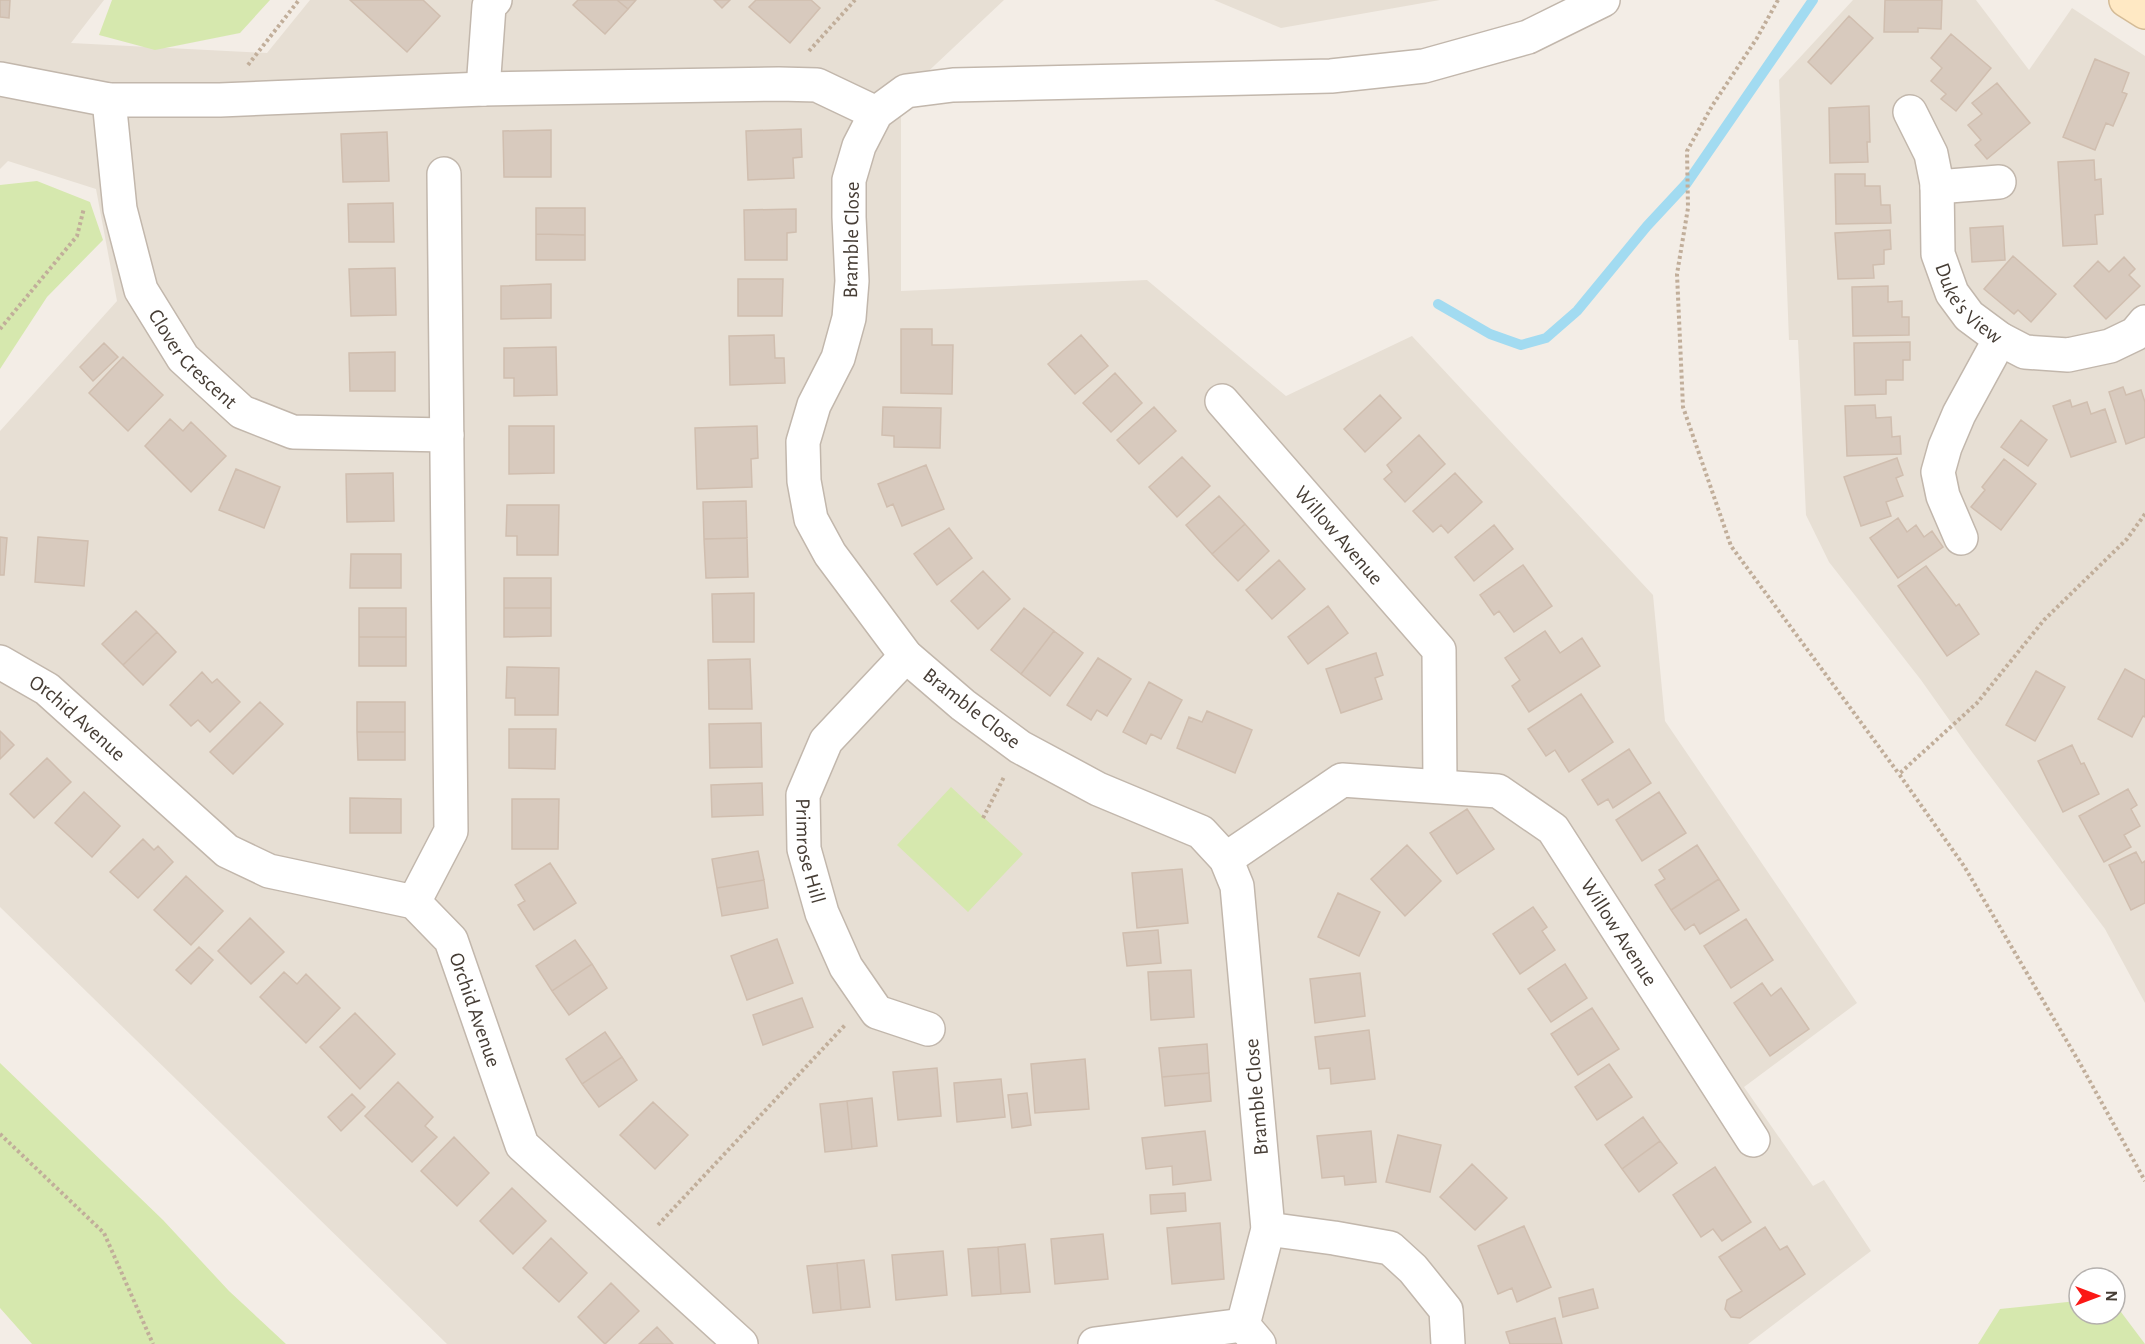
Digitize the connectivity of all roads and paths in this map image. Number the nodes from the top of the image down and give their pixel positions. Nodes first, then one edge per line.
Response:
1 (299, 0) edge
2 (495, 0) edge
3 (855, 0) edge
4 (1603, 0) edge
5 (1779, 0) edge
6 (2126, 0) edge
7 (2145, 12) edge
8 (0, 79) edge
9 (779, 84) junction
10 (483, 89) junction
11 (109, 100) junction
12 (220, 100) junction
13 (1910, 112) dead end
14 (876, 113) junction
15 (444, 174) dead end
16 (1999, 182) dead end
17 (1937, 187) junction
18 (86, 202) dead end
19 (2145, 322) edge
20 (0, 329) edge
21 (2000, 339) junction
22 (1222, 401) dead end
23 (447, 435) junction
24 (2145, 514) edge
25 (1961, 538) dead end
26 (906, 656) junction
27 (0, 663) edge
28 (1020, 747) junction
29 (1899, 774) junction
30 (1440, 785) junction
31 (983, 818) dead end
32 (1226, 859) junction
33 (414, 902) junction
34 (869, 1000) junction
35 (928, 1029) dead end
36 (0, 1134) edge
37 (1753, 1140) dead end
38 (2145, 1181) edge
39 (1268, 1229) junction
40 (636, 1249) junction
41 (1251, 1334) edge
42 (153, 1344) edge
43 (741, 1344) edge
44 (1095, 1344) edge
45 (1448, 1344) edge

1 - 12 path
2 - 10 street
3 - 9 path
4 - 14 street
5 - 29 path
6 - 7 street
8 - 11 street
9 - 10 street
9 - 14 street
10 - 12 street
11 - 12 street
11 - 23 street, Clover Crescent
13 - 17 street, Duke's View
14 - 26 street, Bramble Close
15 - 23 street
16 - 17 street
17 - 21 street, Duke's View
18 - 20 path
19 - 21 street, Duke's View
21 - 25 street
22 - 30 street, Willow Avenue
23 - 33 street
24 - 29 path
26 - 28 street, Bramble Close
26 - 34 street, Primrose Hill
27 - 33 street, Orchid Avenue
28 - 31 path
28 - 32 street, Bramble Close
29 - 38 path
30 - 32 street, Willow Avenue
30 - 37 street, Willow Avenue
32 - 39 street, Bramble Close
33 - 40 street, Orchid Avenue
34 - 35 street, Primrose Hill
34 - 40 path
36 - 42 path
39 - 41 street, Bramble Close
39 - 45 street
40 - 43 street, Orchid Avenue
41 - 44 street

